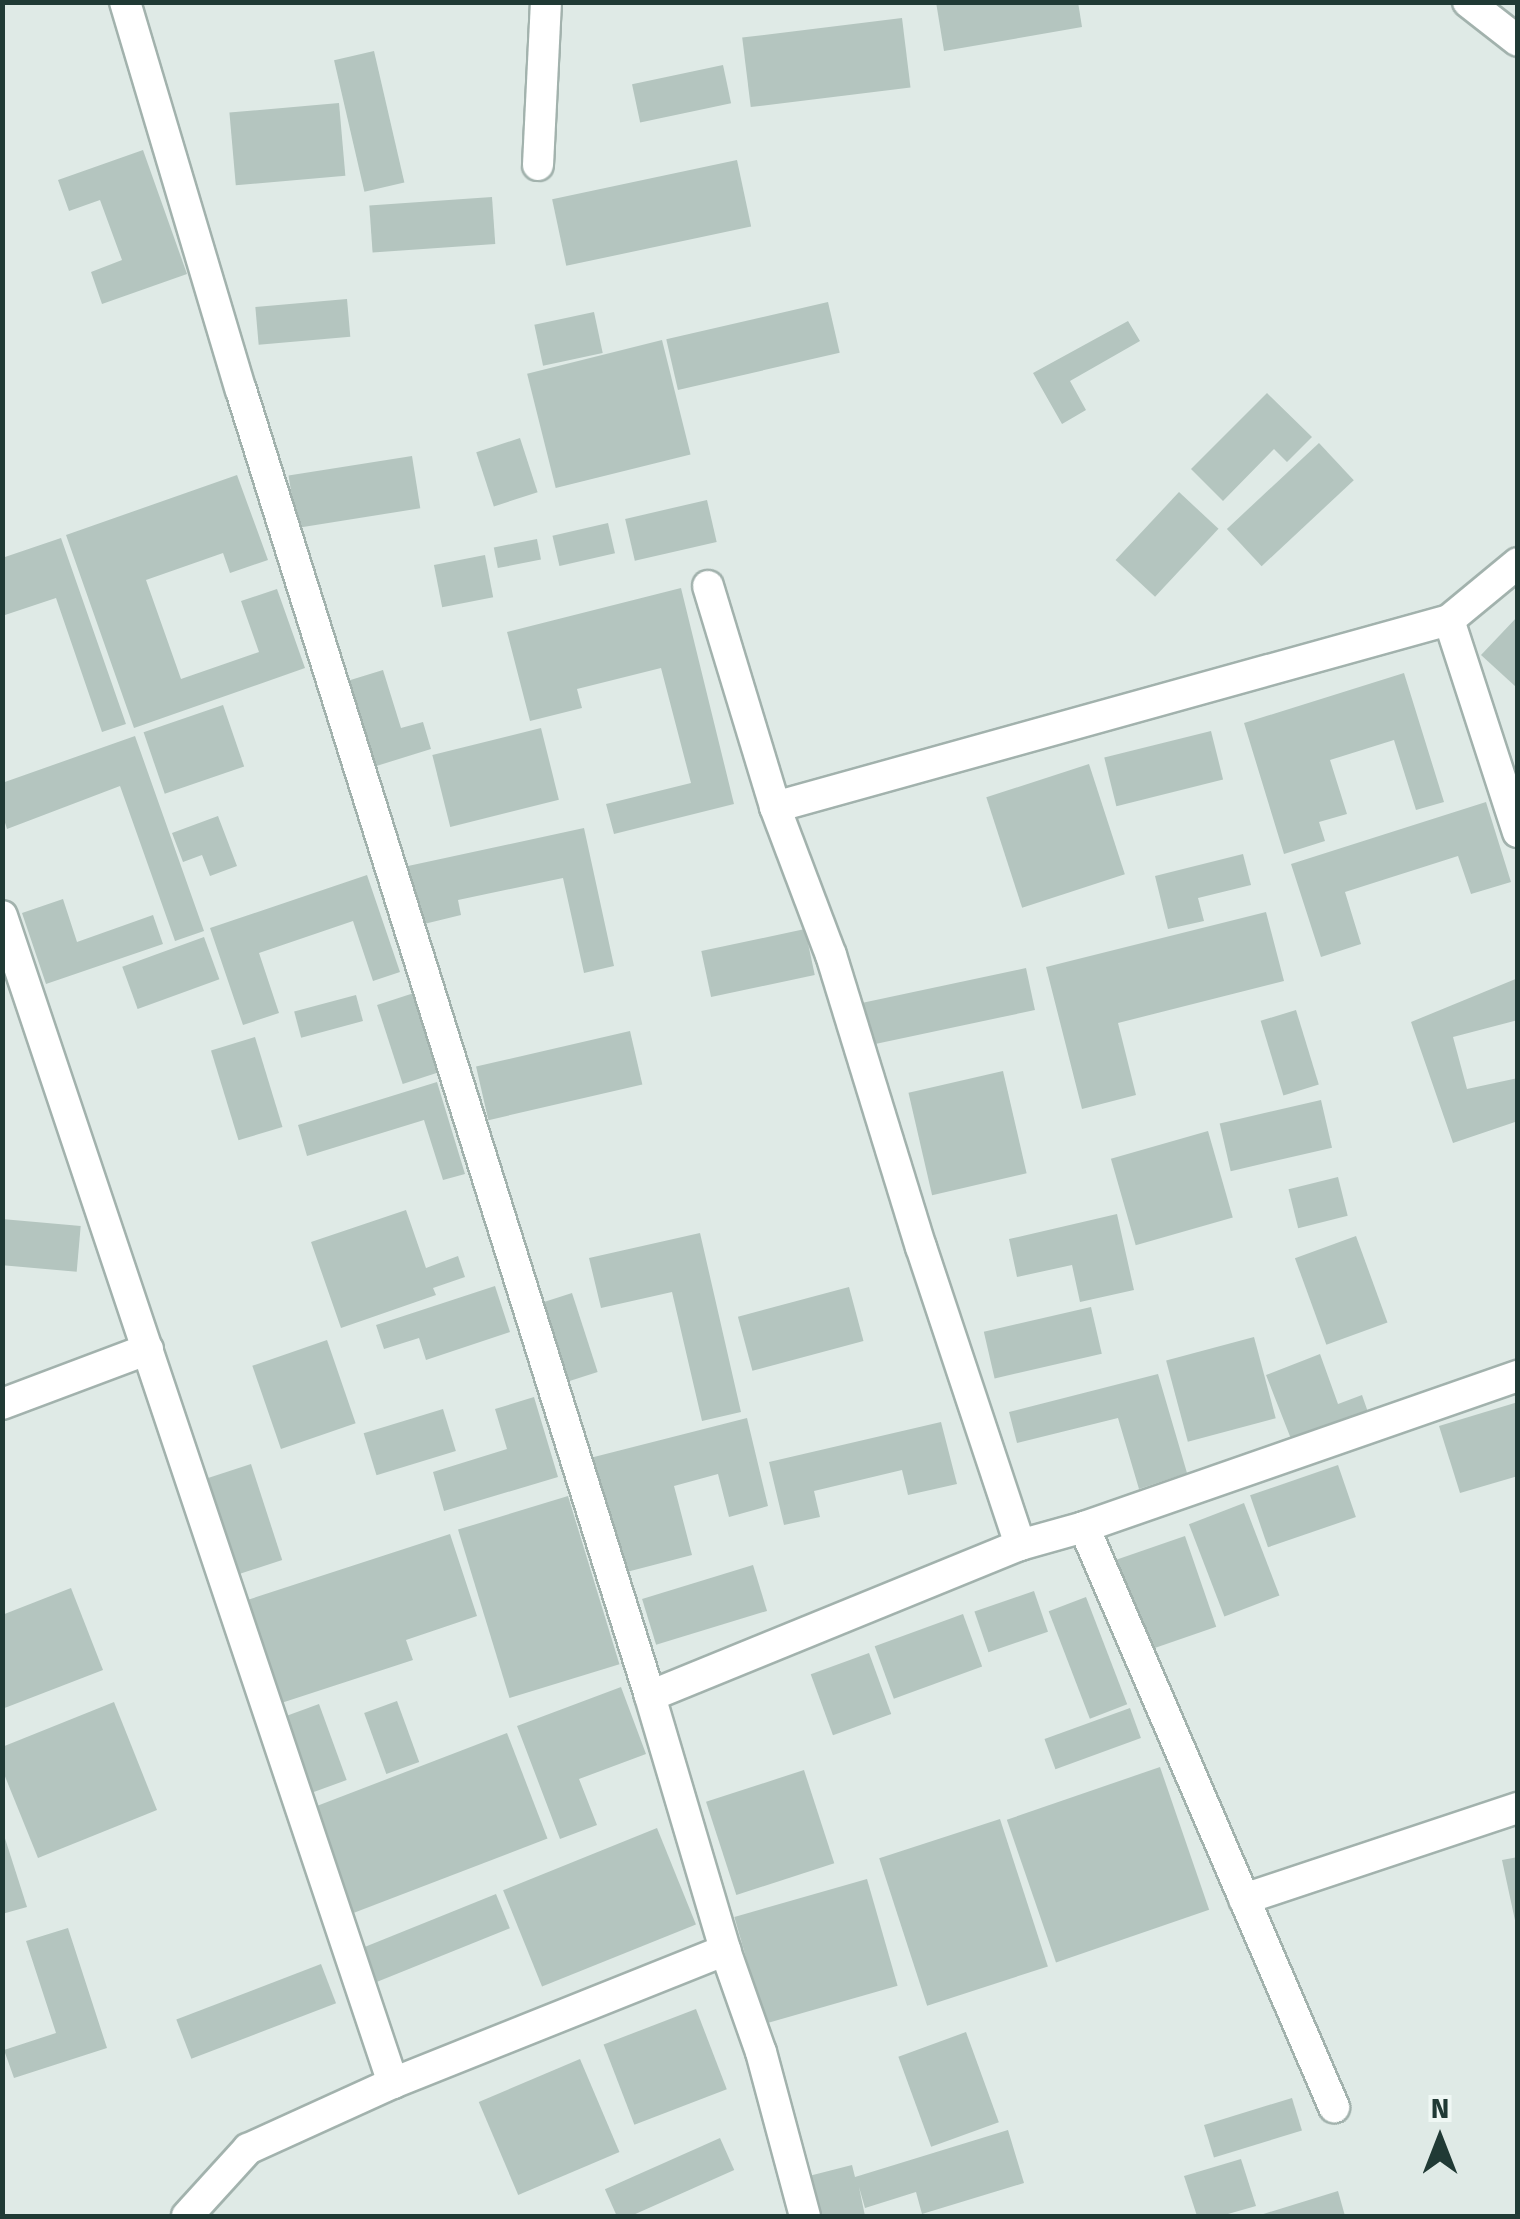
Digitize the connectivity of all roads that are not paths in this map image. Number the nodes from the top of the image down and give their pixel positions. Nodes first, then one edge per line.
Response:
1 (125, 2) edge
2 (546, 2) edge
3 (1468, 2) edge
4 (1518, 41) edge
5 (538, 166) dead end
6 (1518, 563) edge
7 (708, 586) dead end
8 (1449, 620) junction
9 (775, 807) junction
10 (1518, 832) edge
11 (2, 916) edge
12 (148, 1348) junction
13 (1518, 1376) edge
14 (2, 1404) edge
15 (1084, 1527) junction
16 (1020, 1545) junction
17 (650, 1696) junction
18 (1518, 1808) edge
19 (1244, 1899) junction
20 (725, 1950) junction
21 (393, 2083) junction
22 (1334, 2107) dead end
23 (187, 2216) edge
24 (805, 2216) edge

1 - 17 street
2 - 5 street
3 - 4 street
6 - 8 street
7 - 9 street
8 - 9 street
8 - 10 street
9 - 16 street
11 - 12 street
12 - 14 street
12 - 21 street
13 - 15 street
15 - 16 street
15 - 19 street
16 - 17 street
17 - 20 street
18 - 19 street
19 - 22 street
20 - 21 street
20 - 24 street
21 - 23 street

